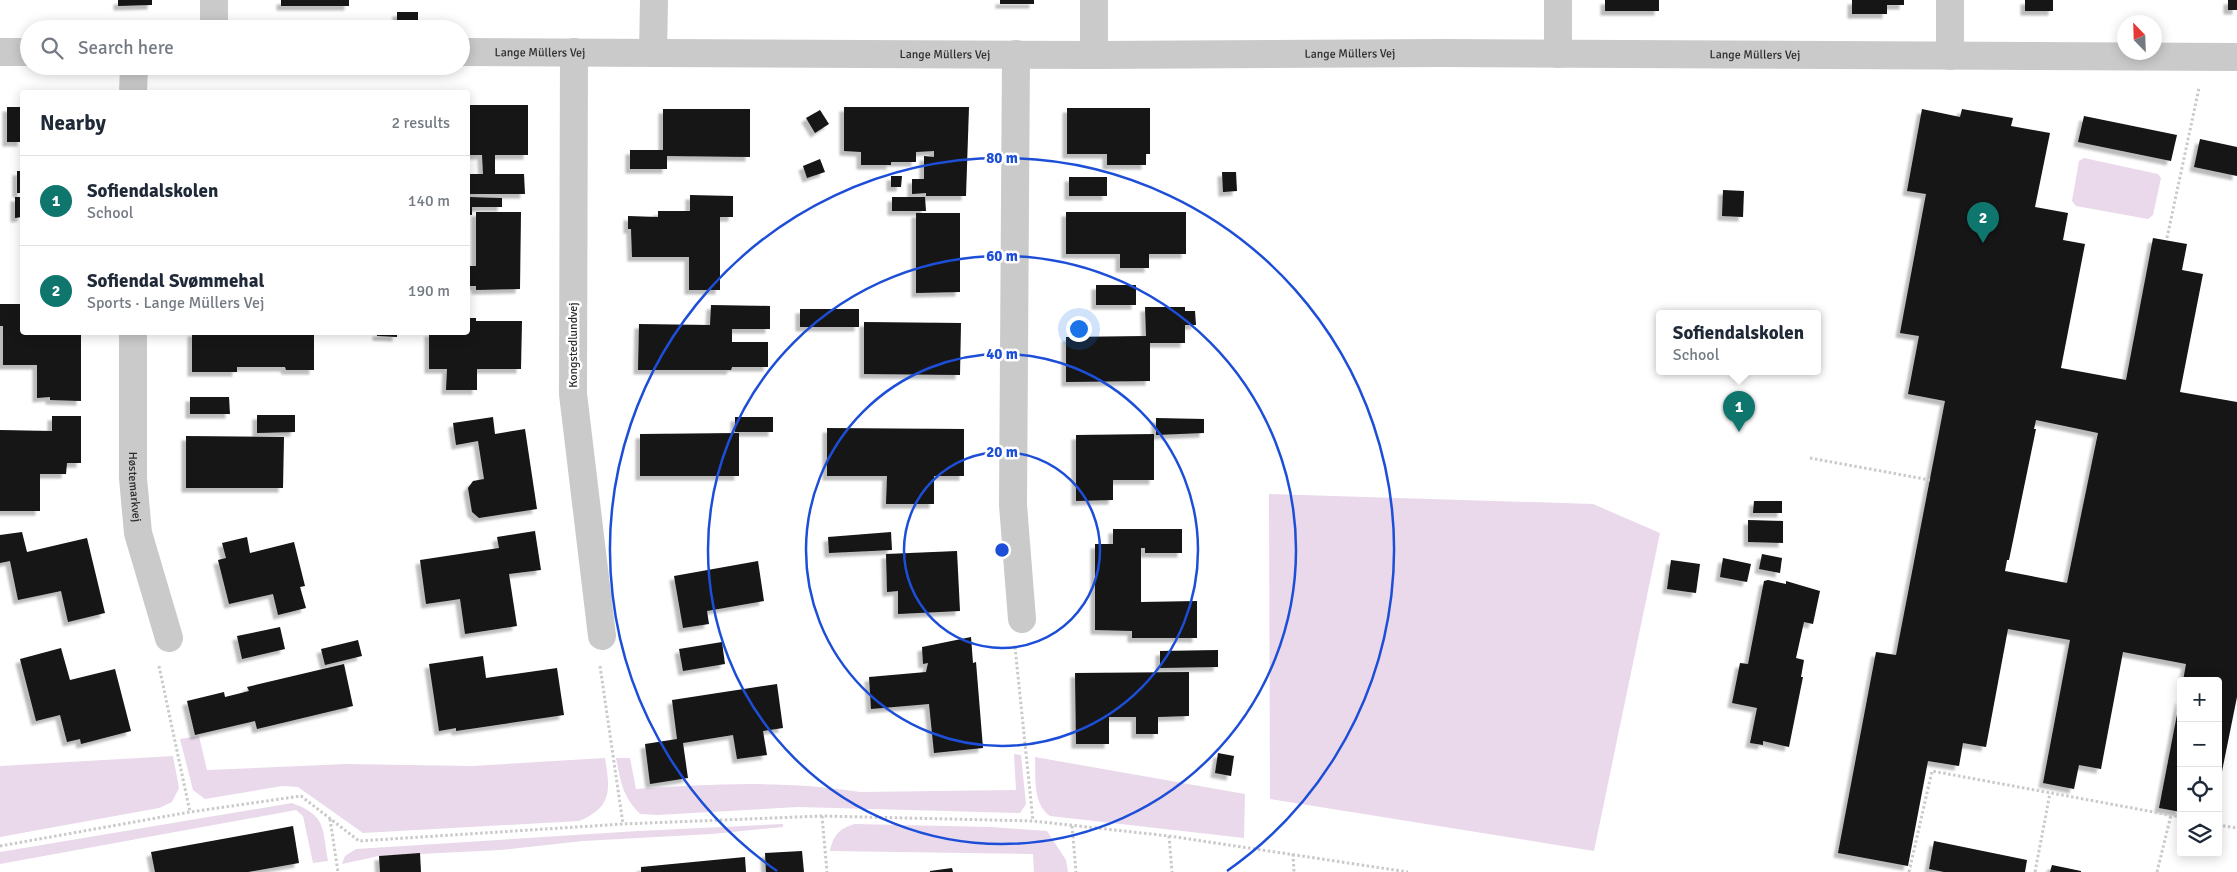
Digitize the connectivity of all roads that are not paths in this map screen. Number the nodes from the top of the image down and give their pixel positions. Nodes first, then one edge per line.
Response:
1 (214, 0) edge
2 (654, 0) edge
3 (1094, 0) edge
4 (1558, 0) edge
5 (1950, 0) edge
6 (214, 20) edge
7 (0, 52) edge
8 (20, 52) edge
9 (470, 52) edge
10 (574, 52) junction
11 (653, 53) junction
12 (1016, 54) junction
13 (1558, 54) junction
14 (1094, 55) junction
15 (1950, 56) junction
16 (2237, 58) edge
17 (134, 75) edge
18 (134, 90) edge
19 (133, 335) edge
20 (1022, 619) road end
21 (602, 636) road end
22 (169, 638) road end

1 - 6 street
2 - 11 street
3 - 14 street
4 - 13 street
5 - 15 street
7 - 8 street
9 - 10 street, Lange Müllers Vej
10 - 11 street, Lange Müllers Vej
10 - 21 street, Kongstedlundvej
11 - 12 street, Lange Müllers Vej
12 - 14 street, Lange Müllers Vej
12 - 20 street
13 - 14 street, Lange Müllers Vej
13 - 15 street, Lange Müllers Vej
15 - 16 street, Lange Müllers Vej
17 - 18 street
19 - 22 street, Høstemarkvej

